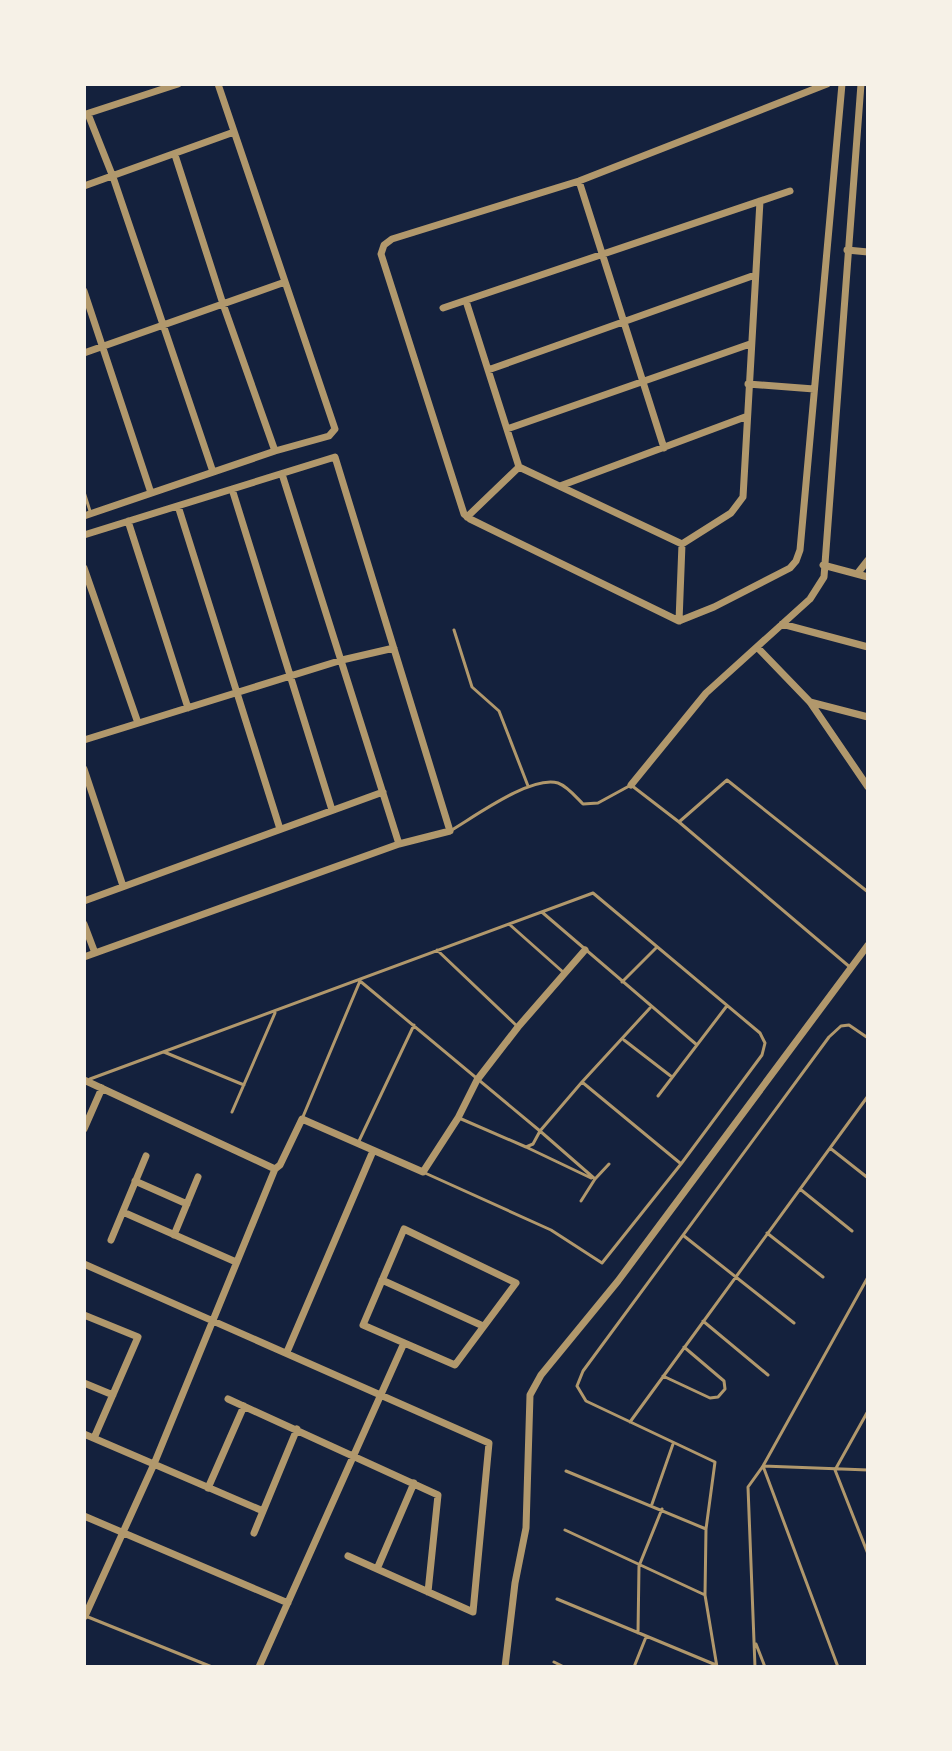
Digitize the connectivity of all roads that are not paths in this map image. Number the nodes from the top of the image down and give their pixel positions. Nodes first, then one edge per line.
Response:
1 (178, 84) edge
2 (218, 84) edge
3 (827, 84) edge
4 (842, 84) edge
5 (862, 84) edge
6 (86, 114) edge
7 (234, 132) junction
8 (175, 155) junction
9 (113, 177) junction
10 (579, 181) junction
11 (84, 186) edge
12 (790, 191) dead end
13 (760, 201) junction
14 (847, 250) junction
15 (868, 252) edge
16 (602, 255) junction
17 (755, 275) junction
18 (285, 282) junction
19 (84, 291) edge
20 (466, 301) junction
21 (223, 304) junction
22 (443, 308) dead end
23 (624, 321) junction
24 (163, 327) junction
25 (750, 344) junction
26 (103, 347) junction
27 (84, 353) edge
28 (488, 370) junction
29 (643, 383) junction
30 (748, 384) junction
31 (814, 389) junction
32 (745, 417) junction
33 (507, 429) junction
34 (664, 448) junction
35 (275, 451) junction
36 (519, 467) junction
37 (213, 472) junction
38 (282, 474) junction
39 (560, 486) junction
40 (232, 489) junction
41 (84, 492) edge
42 (151, 493) junction
43 (178, 506) junction
44 (88, 514) edge
45 (467, 517) junction
46 (128, 521) junction
47 (84, 535) edge
48 (682, 544) junction
49 (868, 560) edge
50 (823, 565) junction
51 (84, 568) edge
52 (857, 574) junction
53 (868, 577) edge
54 (679, 621) junction
55 (782, 624) junction
56 (454, 630) dead end
57 (757, 647) junction
58 (868, 647) edge
59 (394, 648) junction
60 (342, 660) junction
61 (291, 676) junction
62 (238, 692) junction
63 (810, 702) junction
64 (188, 708) junction
65 (868, 717) edge
66 (138, 723) junction
67 (84, 740) edge
68 (84, 769) edge
69 (631, 785) junction
70 (528, 786) junction
71 (868, 787) edge
72 (383, 792) junction
73 (332, 810) junction
74 (679, 822) junction
75 (280, 829) junction
76 (450, 831) junction
77 (399, 844) junction
78 (123, 886) junction
79 (868, 892) edge
80 (84, 901) edge
81 (543, 913) junction
82 (84, 924) edge
83 (509, 924) junction
84 (868, 945) edge
85 (657, 947) junction
86 (437, 950) junction
87 (585, 950) junction
88 (95, 953) junction
89 (84, 957) edge
90 (851, 968) junction
91 (564, 974) junction
92 (360, 981) junction
93 (622, 982) junction
94 (726, 1007) junction
95 (650, 1008) junction
96 (276, 1012) junction
97 (414, 1025) junction
98 (518, 1027) junction
99 (868, 1038) edge
100 (624, 1039) junction
101 (697, 1045) junction
102 (164, 1052) junction
103 (672, 1077) junction
104 (85, 1080) edge
105 (477, 1080) junction
106 (582, 1082) junction
107 (244, 1085) junction
108 (102, 1088) junction
109 (658, 1096) dead end
110 (868, 1096) edge
111 (866, 1101) edge
112 (232, 1112) dead end
113 (458, 1118) junction
114 (302, 1119) junction
115 (84, 1129) edge
116 (540, 1131) junction
117 (357, 1145) junction
118 (526, 1147) junction
119 (830, 1148) junction
120 (373, 1151) junction
121 (146, 1156) dead end
122 (609, 1164) dead end
123 (681, 1164) junction
124 (275, 1169) junction
125 (423, 1172) junction
126 (198, 1177) dead end
127 (868, 1178) edge
128 (595, 1179) junction
129 (135, 1181) junction
130 (800, 1189) junction
131 (581, 1201) dead end
132 (187, 1204) junction
133 (123, 1212) junction
134 (852, 1231) dead end
135 (767, 1233) junction
136 (174, 1235) junction
137 (684, 1236) junction
138 (111, 1240) dead end
139 (236, 1262) junction
140 (84, 1264) edge
141 (736, 1277) junction
142 (823, 1277) dead end
143 (868, 1277) edge
144 (382, 1280) junction
145 (84, 1315) edge
146 (212, 1321) junction
147 (703, 1321) junction
148 (794, 1323) dead end
149 (483, 1326) junction
150 (404, 1343) junction
151 (684, 1347) junction
152 (287, 1352) junction
153 (768, 1375) dead end
154 (663, 1376) junction
155 (84, 1383) edge
156 (382, 1394) junction
157 (113, 1395) junction
158 (228, 1399) dead end
159 (244, 1406) junction
160 (868, 1411) edge
161 (630, 1422) junction
162 (297, 1429) junction
163 (84, 1434) edge
164 (94, 1438) junction
165 (674, 1442) junction
166 (354, 1455) junction
167 (154, 1464) junction
168 (763, 1466) junction
169 (835, 1470) junction
170 (868, 1470) edge
171 (566, 1471) dead end
172 (414, 1483) junction
173 (208, 1488) junction
174 (652, 1504) junction
175 (662, 1509) junction
176 (263, 1511) junction
177 (84, 1516) edge
178 (706, 1529) junction
179 (565, 1530) dead end
180 (123, 1533) junction
181 (254, 1533) dead end
182 (868, 1554) edge
183 (348, 1556) dead end
184 (639, 1566) junction
185 (377, 1569) junction
186 (428, 1592) junction
187 (705, 1595) junction
188 (557, 1599) dead end
189 (288, 1603) junction
190 (85, 1616) edge
191 (638, 1633) junction
192 (646, 1636) junction
193 (754, 1640) junction
194 (554, 1662) dead end
195 (212, 1667) edge
196 (259, 1667) edge
197 (505, 1667) edge
198 (564, 1667) edge
199 (634, 1667) edge
200 (717, 1667) edge
201 (755, 1667) edge
202 (765, 1667) edge
203 (838, 1667) edge

1 - 6 street
2 - 7 street
3 - 10 street
4 - 31 street
5 - 14 street
6 - 9 street
7 - 8 street
7 - 18 street
8 - 9 street
8 - 21 street
9 - 11 street
9 - 24 street
10 - 16 street
10 - 45 street
12 - 13 street
13 - 16 street
13 - 17 street
14 - 15 street
14 - 50 street
16 - 20 street
16 - 23 street
17 - 23 street
17 - 25 street
18 - 21 street
18 - 35 street
19 - 26 street
20 - 22 street
20 - 28 street
21 - 24 street
21 - 35 street
23 - 28 street
23 - 29 street
24 - 26 street
24 - 37 street
25 - 29 street
25 - 30 street
26 - 27 street
26 - 42 street
28 - 33 street
29 - 33 street
29 - 34 street
30 - 31 street
30 - 32 street
31 - 54 street
32 - 34 street
32 - 48 street
33 - 36 street
34 - 39 street
35 - 37 street
36 - 39 street
36 - 45 street
37 - 42 street
38 - 40 street
38 - 59 street
38 - 60 street
39 - 48 street
40 - 43 street
40 - 61 street
41 - 44 lane
42 - 44 street
43 - 46 street
43 - 62 street
45 - 54 street
46 - 47 street
46 - 64 street
48 - 54 street
49 - 52 street
50 - 52 street
50 - 55 street
51 - 66 street
52 - 53 street
55 - 57 street
55 - 58 street
56 - 70 lane
57 - 63 street
57 - 69 street
59 - 60 street
59 - 76 street
60 - 61 street
60 - 72 street
61 - 62 street
61 - 73 street
62 - 64 street
62 - 75 street
63 - 65 street
63 - 71 street
64 - 66 street
66 - 67 street
68 - 78 street
69 - 70 lane
69 - 74 lane
70 - 76 lane
72 - 73 street
72 - 77 street
73 - 75 street
74 - 79 lane
74 - 90 lane
75 - 78 street
76 - 77 street
77 - 88 street
78 - 80 street
81 - 83 lane
81 - 85 lane
81 - 87 lane
82 - 88 street
83 - 86 lane
83 - 91 lane
84 - 90 street
85 - 93 lane
85 - 94 lane
86 - 92 lane
86 - 98 lane
87 - 91 street
87 - 93 lane
88 - 89 street
90 - 197 street
91 - 98 street
92 - 96 lane
92 - 97 lane
92 - 114 lane
93 - 95 lane
94 - 101 lane
94 - 123 lane
95 - 100 lane
95 - 101 lane
96 - 102 lane
96 - 107 lane
97 - 105 lane
97 - 117 lane
98 - 105 street
99 - 137 lane
100 - 103 lane
100 - 106 lane
101 - 103 lane
102 - 104 lane
102 - 107 lane
103 - 109 lane
104 - 108 street
105 - 113 street
105 - 116 lane
106 - 116 lane
106 - 123 lane
107 - 112 lane
108 - 115 street
108 - 124 street
110 - 111 lane
111 - 119 lane
113 - 118 lane
113 - 125 street
114 - 117 street
114 - 124 street
116 - 118 lane
116 - 128 lane
117 - 120 street
118 - 128 lane
119 - 127 lane
119 - 130 lane
120 - 125 street
120 - 152 street
121 - 129 street
122 - 128 lane
123 - 125 lane
124 - 139 street
126 - 132 street
128 - 131 lane
129 - 132 street
129 - 133 street
130 - 134 lane
130 - 135 lane
132 - 136 street
133 - 136 street
133 - 138 street
135 - 141 lane
135 - 142 lane
136 - 139 street
137 - 141 lane
137 - 161 lane
139 - 146 street
140 - 146 street
141 - 147 lane
141 - 148 lane
143 - 168 lane
144 - 149 street
144 - 149 street
144 - 150 street
145 - 157 street
146 - 152 street
146 - 167 street
147 - 151 lane
147 - 153 lane
149 - 150 street
150 - 156 street
151 - 154 lane
151 - 154 lane
152 - 156 street
154 - 161 lane
155 - 157 street
156 - 166 street
156 - 186 street
157 - 164 street
158 - 159 street
159 - 162 street
159 - 173 street
160 - 169 lane
161 - 165 lane
162 - 166 street
162 - 176 street
163 - 164 street
164 - 167 street
165 - 174 lane
165 - 178 lane
166 - 172 street
166 - 189 street
167 - 173 street
167 - 180 street
168 - 169 lane
168 - 193 lane
168 - 203 lane
169 - 170 lane
169 - 182 lane
171 - 174 lane
172 - 185 street
172 - 186 street
173 - 176 street
174 - 175 lane
175 - 178 lane
175 - 184 lane
176 - 181 street
177 - 180 street
178 - 187 lane
179 - 184 lane
180 - 189 street
180 - 190 street
183 - 185 street
184 - 187 lane
184 - 191 lane
185 - 186 street
187 - 200 lane
188 - 191 lane
189 - 196 street
190 - 195 lane
191 - 192 lane
192 - 199 lane
192 - 200 lane
193 - 201 lane
193 - 202 lane
194 - 198 lane

